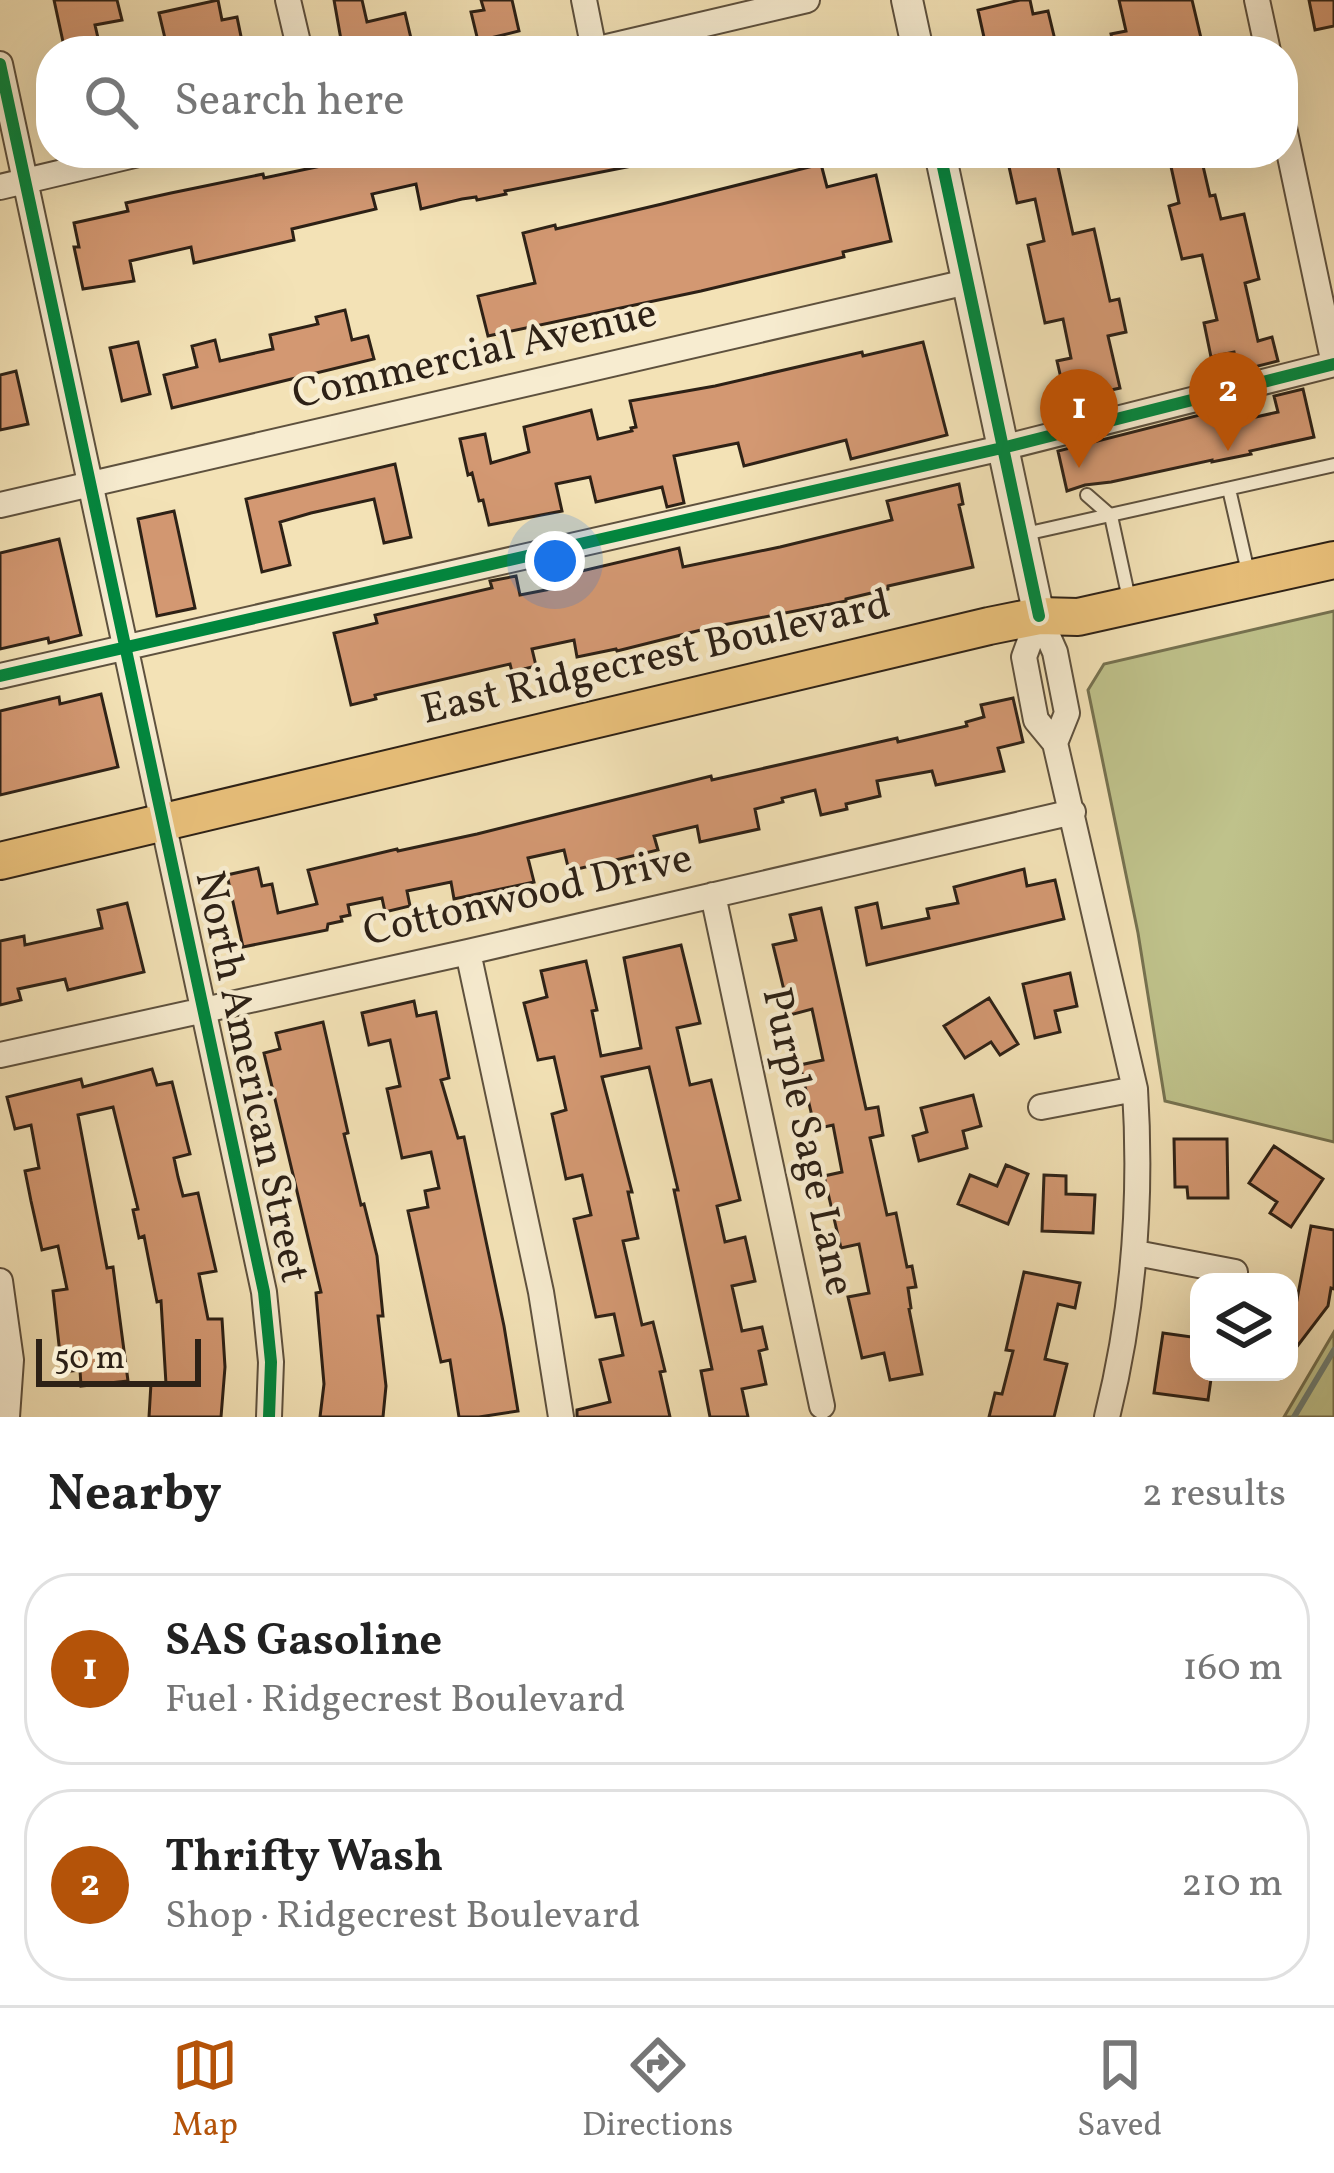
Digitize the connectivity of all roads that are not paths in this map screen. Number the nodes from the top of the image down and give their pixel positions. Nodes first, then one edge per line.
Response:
1 (288, 0) edge
2 (584, 0) edge
3 (807, 0) edge
4 (907, 0) edge
5 (1257, 0) edge
6 (296, 36) edge
7 (590, 36) edge
8 (655, 36) edge
9 (915, 36) edge
10 (1265, 36) edge
11 (0, 64) edge
12 (80, 168) edge
13 (943, 168) edge
14 (1293, 168) edge
15 (12, 184) edge
16 (967, 282) junction
17 (1334, 364) edge
18 (1002, 448) junction
19 (1334, 465) edge
20 (92, 484) junction
21 (1229, 489) junction
22 (1087, 495) dead end
23 (0, 505) edge
24 (1112, 516) junction
25 (1023, 545) junction
26 (1334, 560) edge
27 (1250, 579) junction
28 (1131, 606) junction
29 (1039, 616) junction
30 (123, 647) junction
31 (0, 676) edge
32 (1073, 812) junction
33 (163, 823) junction
34 (0, 861) edge
35 (713, 895) junction
36 (468, 952) junction
37 (204, 1012) junction
38 (0, 1055) edge
39 (1135, 1089) junction
40 (1041, 1107) dead end
41 (1136, 1253) junction
42 (1235, 1272) dead end
43 (0, 1281) edge
44 (822, 1406) dead end
45 (7, 1417) edge
46 (269, 1417) edge
47 (561, 1417) edge
48 (1107, 1417) edge

1 - 6 street
2 - 7 street
3 - 8 street
4 - 9 street
5 - 10 street
11 - 15 street, North American Street
12 - 15 street
13 - 16 street
14 - 17 street
15 - 20 street, North American Street
16 - 18 street
16 - 20 street, Commercial Avenue
17 - 18 street
18 - 25 street
18 - 30 street
19 - 21 lane
20 - 23 street, Commercial Avenue
20 - 30 street, North American Street
21 - 24 lane
21 - 27 lane
22 - 24 lane
24 - 25 lane
24 - 28 lane
25 - 29 street
26 - 27 main road, East Ridgecrest Boulevard
27 - 28 main road, East Ridgecrest Boulevard
28 - 29 main road, East Ridgecrest Boulevard
29 - 32 street
29 - 33 main road, East Ridgecrest Boulevard
30 - 31 street
30 - 33 street, North American Street
32 - 35 street, Cottonwood Drive
32 - 39 street
33 - 34 main road, East Ridgecrest Boulevard
33 - 37 street, North American Street
35 - 36 street, Cottonwood Drive
35 - 44 street, Purple Sage Lane
36 - 37 street, Cottonwood Drive
36 - 47 street
37 - 38 street, Cottonwood Drive
37 - 46 street, North American Street
39 - 40 street
39 - 41 street
41 - 42 street
41 - 48 street
43 - 45 street

